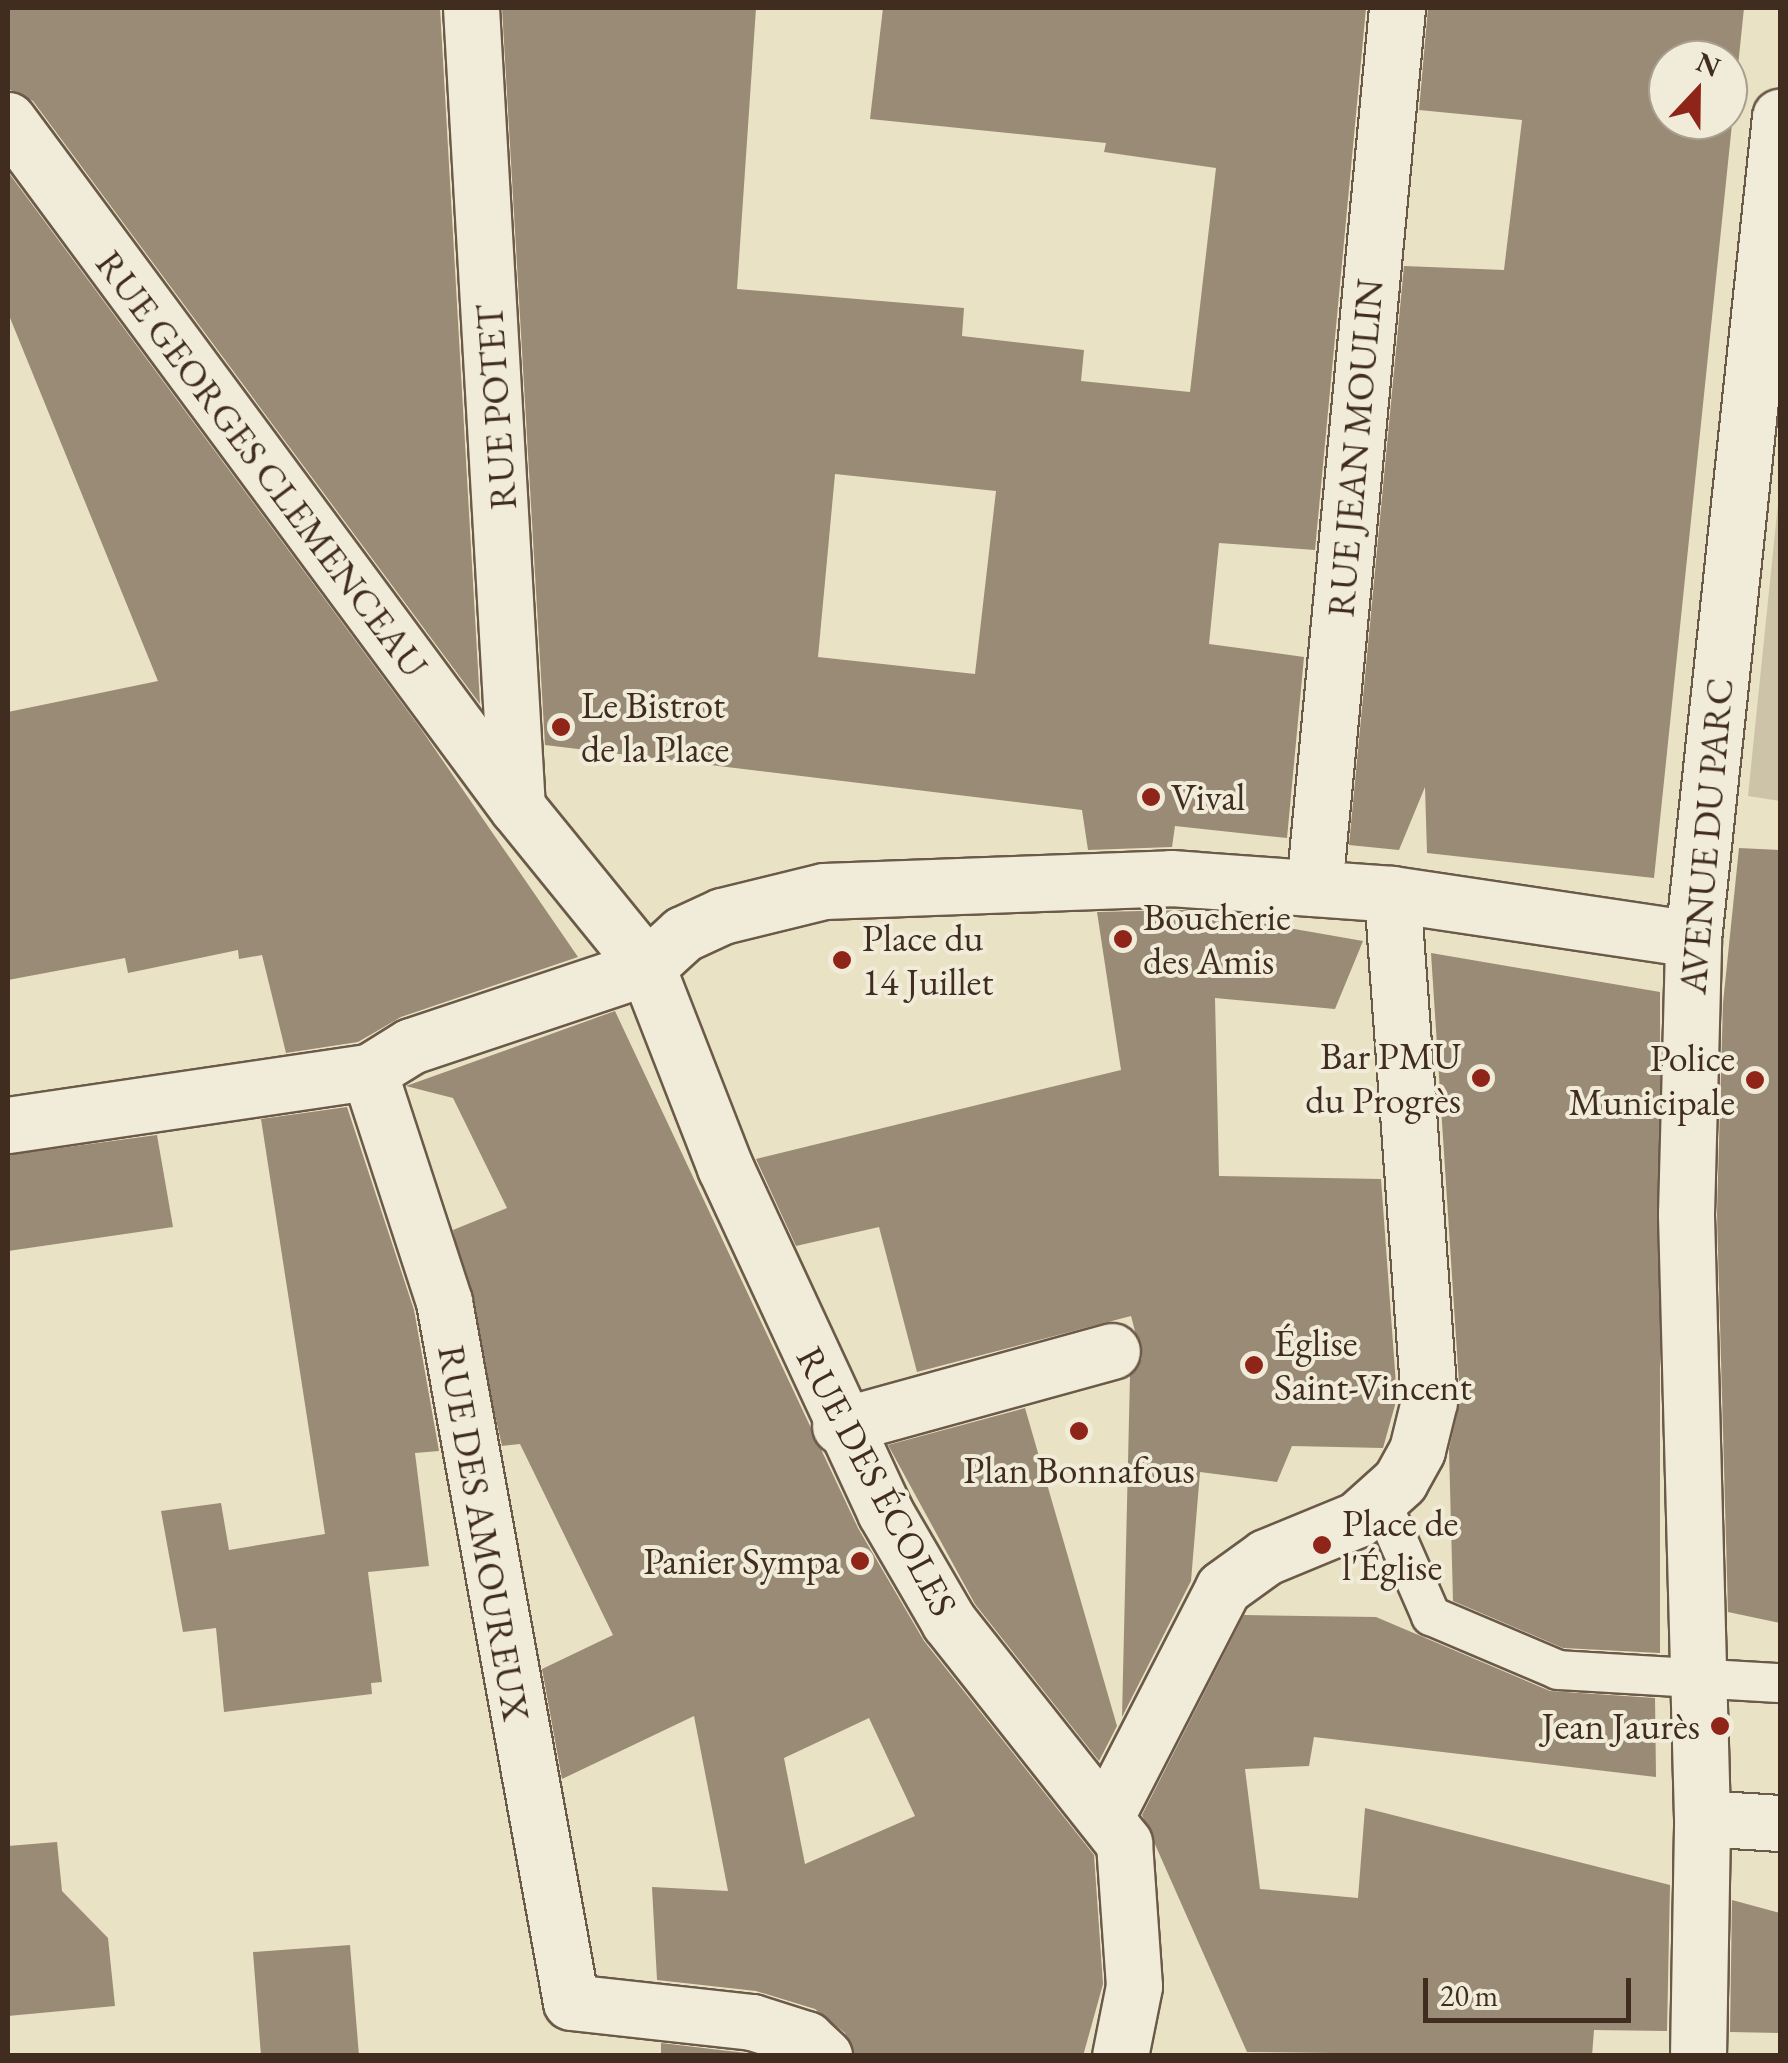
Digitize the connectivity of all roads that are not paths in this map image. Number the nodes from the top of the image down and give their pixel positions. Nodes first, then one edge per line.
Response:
1 (470, 8) edge
2 (1397, 8) edge
3 (1780, 118) edge
4 (8, 120) edge
5 (517, 807) junction
6 (1314, 888) junction
7 (1392, 894) junction
8 (1694, 939) junction
9 (647, 967) junction
10 (369, 1072) junction
11 (8, 1125) edge
12 (1112, 1351) dead end
13 (840, 1426) junction
14 (1380, 1499) junction
15 (1696, 1678) junction
16 (1780, 1683) edge
17 (1106, 1816) junction
18 (1702, 1818) junction
19 (1780, 1823) edge
20 (824, 2056) edge
21 (1120, 2056) edge
22 (1698, 2056) edge

1 - 5 street, RUE POTET
2 - 6 street, RUE JEAN MOULIN
3 - 8 street, AVENUE DU PARC
4 - 5 street, RUE GEORGES CLEMENCEAU
5 - 9 street
6 - 7 street
6 - 9 street
7 - 8 street
7 - 14 street
8 - 15 street, AVENUE DU PARC
9 - 10 street
9 - 13 street, RUE DES ÉCOLES
10 - 11 street
10 - 20 street, RUE DES AMOUREUX
12 - 13 street
13 - 17 street, RUE DES ÉCOLES
14 - 15 lane
14 - 17 street
15 - 16 lane
15 - 18 street, AVENUE DU PARC
17 - 21 street, RUE DES ÉCOLES
18 - 19 street
18 - 22 street, AVENUE DU PARC

